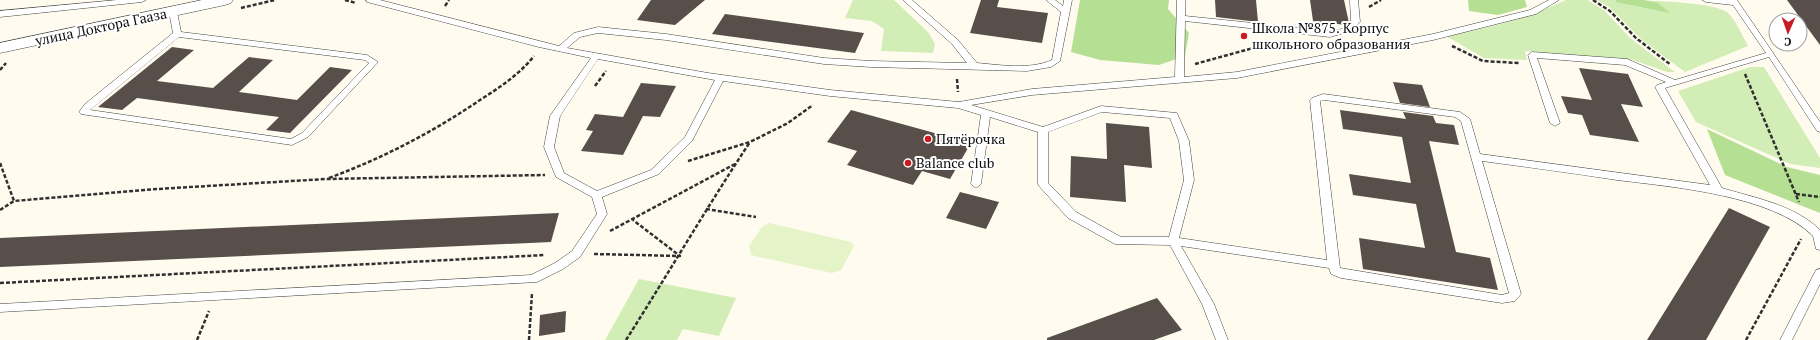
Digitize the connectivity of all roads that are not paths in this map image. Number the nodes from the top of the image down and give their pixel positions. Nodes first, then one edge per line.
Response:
1 (142, 0) edge
2 (225, 0) edge
3 (370, 0) edge
4 (907, 0) edge
5 (1050, 0) edge
6 (1068, 0) edge
7 (1181, 0) edge
8 (1354, 0) edge
9 (1555, 0) edge
10 (1706, 0) edge
11 (1734, 2) edge
12 (173, 12) junction
13 (1066, 12) junction
14 (0, 14) edge
15 (1181, 18) junction
16 (177, 34) junction
17 (0, 48) edge
18 (560, 49) junction
19 (1771, 54) junction
20 (596, 56) junction
21 (974, 66) junction
22 (721, 77) junction
23 (1179, 81) junction
24 (1673, 82) junction
25 (959, 105) junction
26 (986, 113) junction
27 (1555, 123) dead end
28 (1820, 129) edge
29 (1042, 130) junction
30 (1477, 158) junction
31 (976, 184) dead end
32 (1718, 190) junction
33 (596, 195) junction
34 (1174, 241) junction
35 (1820, 246) edge
36 (1333, 265) junction
37 (1820, 273) edge
38 (0, 308) edge
39 (1222, 340) edge
40 (1786, 340) edge

1 - 14 lane
2 - 12 street, улица Доктора Гааза
3 - 18 lane
4 - 21 lane
5 - 13 lane
6 - 13 lane
7 - 15 lane
8 - 15 lane
9 - 23 lane
10 - 11 lane
11 - 19 lane
12 - 16 lane
12 - 17 street, улица Доктора Гааза
13 - 21 lane
15 - 23 lane
16 - 16 lane
18 - 20 lane
18 - 21 lane
19 - 24 lane
19 - 28 lane
20 - 22 lane
20 - 33 lane
22 - 25 lane
22 - 33 lane
23 - 25 lane
24 - 27 lane
24 - 32 lane
25 - 26 lane
26 - 29 lane
26 - 31 lane
29 - 34 lane
29 - 34 lane
30 - 32 lane
30 - 36 lane
30 - 36 lane
32 - 35 lane
33 - 38 lane
34 - 36 lane
34 - 39 lane
37 - 40 lane

